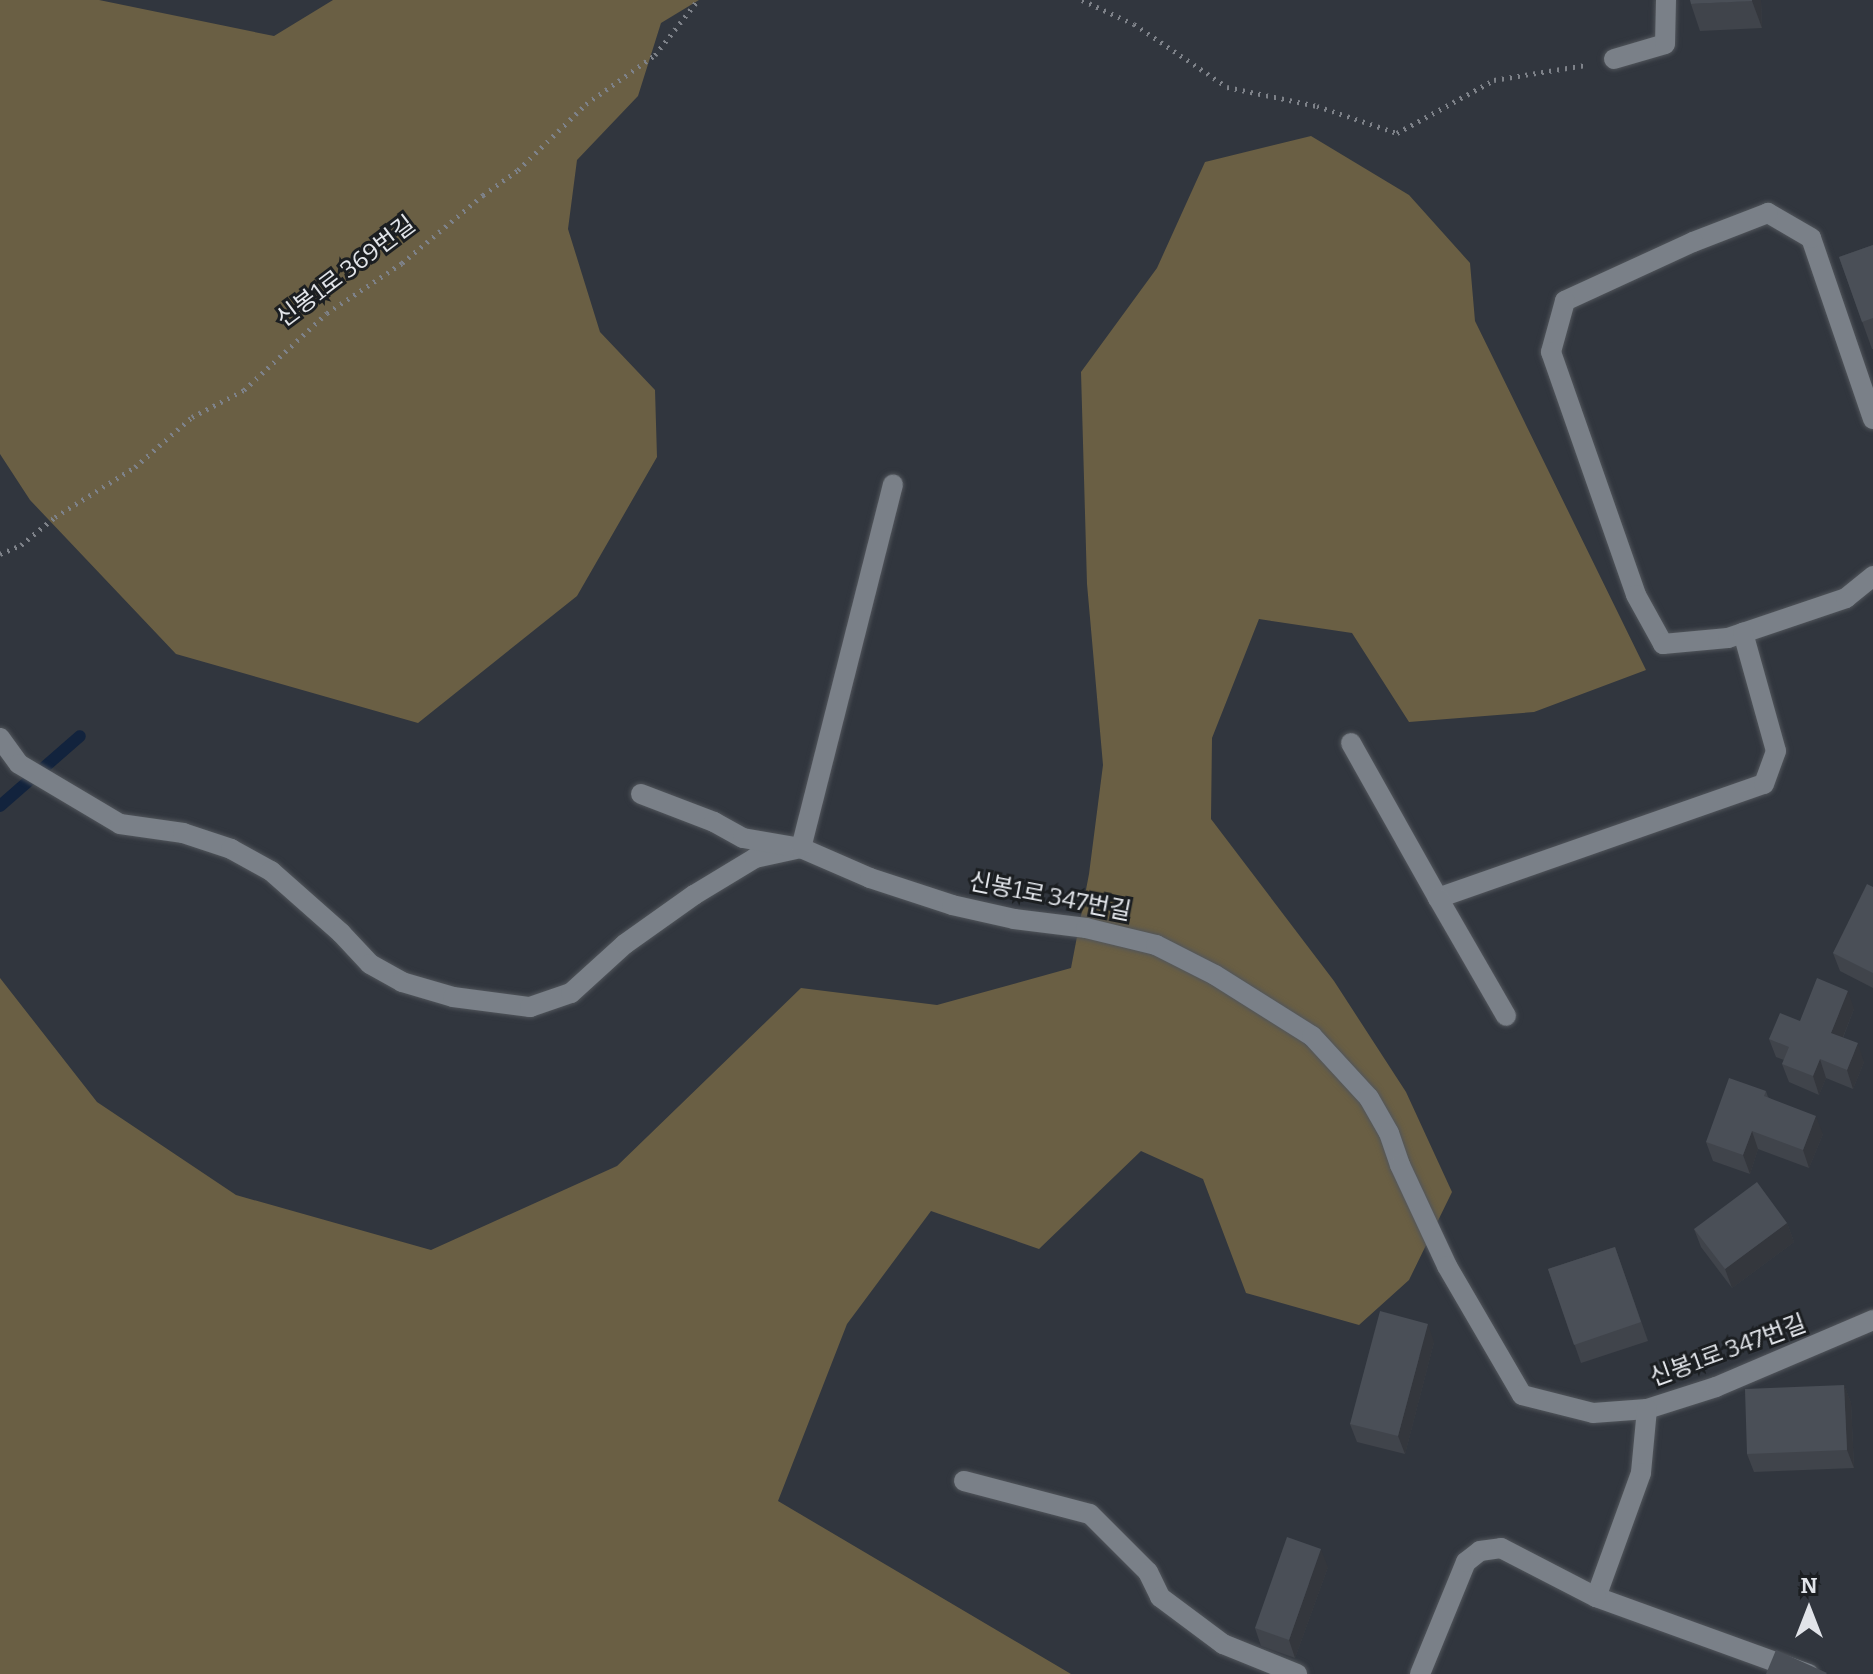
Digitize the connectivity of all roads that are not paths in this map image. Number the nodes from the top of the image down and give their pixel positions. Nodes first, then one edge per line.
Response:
1 (1666, 0) edge
2 (1614, 59) road end
3 (1873, 419) edge
4 (893, 484) dead end
5 (1873, 576) edge
6 (1743, 633) junction
7 (0, 738) edge
8 (1351, 743) dead end
9 (641, 794) dead end
10 (801, 848) junction
11 (1438, 898) junction
12 (1506, 1016) dead end
13 (1873, 1320) edge
14 (1647, 1409) junction
15 (964, 1481) dead end
16 (1596, 1597) junction
17 (1297, 1674) edge
18 (1420, 1674) edge
19 (1809, 1674) edge

1 - 2 street
3 - 6 street
4 - 10 street
5 - 6 street
6 - 11 street
7 - 10 street
8 - 11 street
9 - 10 street, 신봉1로 347번길
10 - 14 street, 신봉1로 347번길
11 - 12 street
13 - 14 street, 신봉1로 347번길
14 - 16 street
15 - 17 street
16 - 18 street
16 - 19 street

